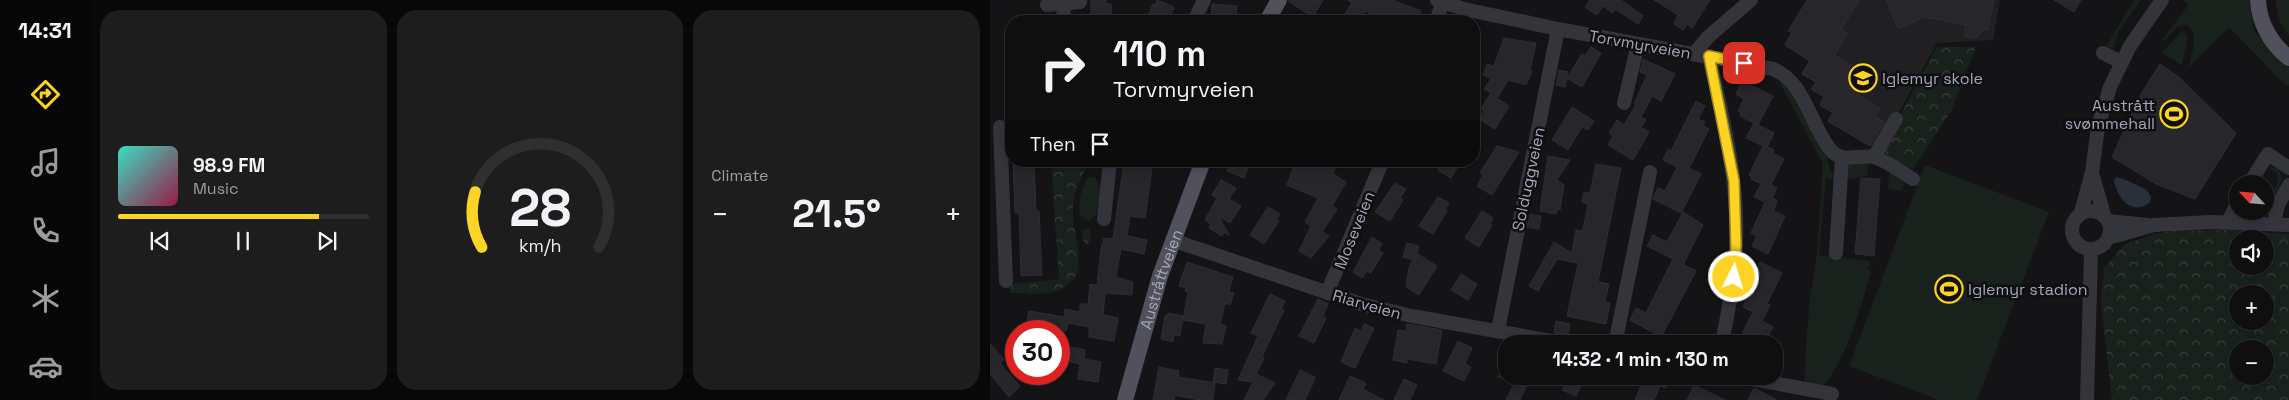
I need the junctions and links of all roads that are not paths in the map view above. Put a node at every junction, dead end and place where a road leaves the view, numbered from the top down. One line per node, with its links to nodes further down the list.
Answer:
1 (1204, 0): 12 (street)
2 (1279, 0): 13 (main road)
3 (1751, 0): 19 (street)
4 (2162, 0): 21 (street)
5 (2258, 0): 20 (main road)
6 (2268, 0): 17 (main road)
7 (1440, 1): 14 (street); 15 (street, Torvmyrveien)
8 (1080, 2): 10 (street)
9 (1047, 5): 10 (street)
10 (1063, 5): 11 (street)
11 (1064, 15)
12 (1197, 15)
13 (1270, 15)
14 (1437, 15)
15 (1558, 29): 16 (street, Torvmyrveien); 49 (street, Solduggveien)
16 (1638, 44): 19 (street, Torvmyrveien); 22 (street)
17 (2289, 45)
18 (2102, 53): 21 (street)
19 (1702, 55): 25 (street, Torvmyrveien); 52 (street)
20 (2289, 58)
21 (2121, 62): 32 (street)
22 (1624, 103)
23 (1896, 119): 26 (street)
24 (1000, 127): 47 (street)
25 (1842, 157): 26 (street); 46 (street)
26 (1874, 157): 34 (street)
27 (1109, 167): 38 (street)
28 (1201, 167): 44 (main road, Austråttveien)
29 (1380, 167): 48 (street, Moseveien)
30 (2289, 168): 33 (street)
31 (1650, 172): 51 (street)
32 (2092, 172): 36 (street); 37 (street)
33 (2255, 175)
34 (1913, 179)
35 (2289, 185): 40 (street)
36 (2081, 212): 37 (street); 45 (street)
37 (2106, 218): 42 (street); 43 (street)
38 (1104, 219)
39 (2228, 222): 40 (street); 42 (street)
40 (2274, 223): 41 (street)
41 (2289, 225)
42 (2154, 226): 43 (street)
43 (2108, 238): 45 (street)
44 (1172, 240): 48 (street, Riarveien); 55 (main road, Austråttveien)
45 (2091, 250): 56 (street)
46 (1836, 253)
47 (1006, 281)
48 (1327, 293): 49 (street, Riarveien)
49 (1498, 330): 50 (street, Riarveien)
50 (1523, 335)
51 (1617, 335)
52 (1724, 335)
53 (1783, 385): 54 (street)
54 (1832, 394)
55 (1125, 400)
56 (2087, 400)

